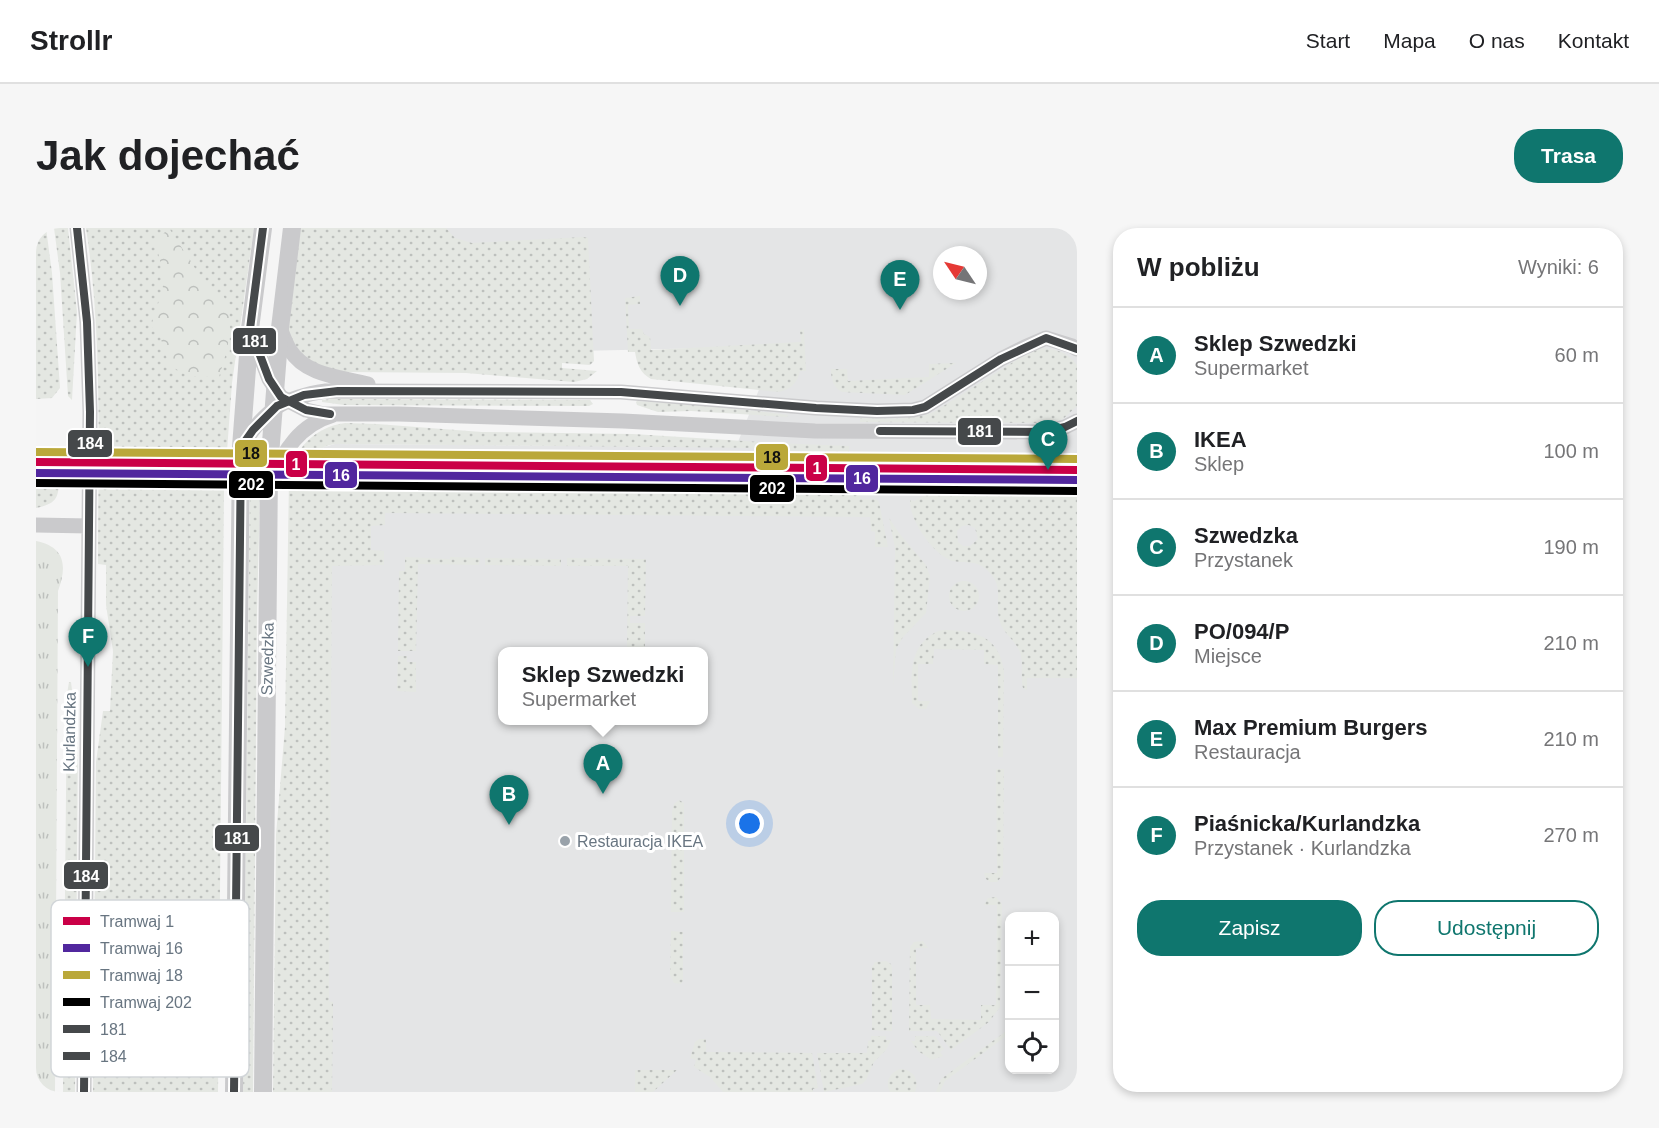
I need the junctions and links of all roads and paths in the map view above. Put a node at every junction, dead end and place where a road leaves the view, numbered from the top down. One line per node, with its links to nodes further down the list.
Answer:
1 (77, 228): 14 (street, Kurlandzka)
2 (263, 228): 5 (street, Szwedzka)
3 (292, 228): 4 (street, Szwedzka)
4 (280, 328): 7 (street); 8 (street, Szwedzka)
5 (250, 329): 8 (street); 11 (street, Szwedzka)
6 (1077, 349): 7 (street)
7 (394, 390): 8 (street)
8 (278, 399): 9 (street); 11 (street); 12 (street, Szwedzka)
9 (346, 413): 10 (street); 12 (street)
10 (1077, 421)
11 (241, 447): 16 (street, Szwedzka)
12 (269, 484): 21 (street, Szwedzka)
13 (36, 525): 14 (street)
14 (89, 526): 15 (street, Kurlandzka)
15 (86, 900)
16 (236, 900)
17 (84, 1077): 19 (street, Kurlandzka)
18 (234, 1077): 20 (street, Szwedzka)
19 (84, 1092)
20 (234, 1092)
21 (263, 1092)

